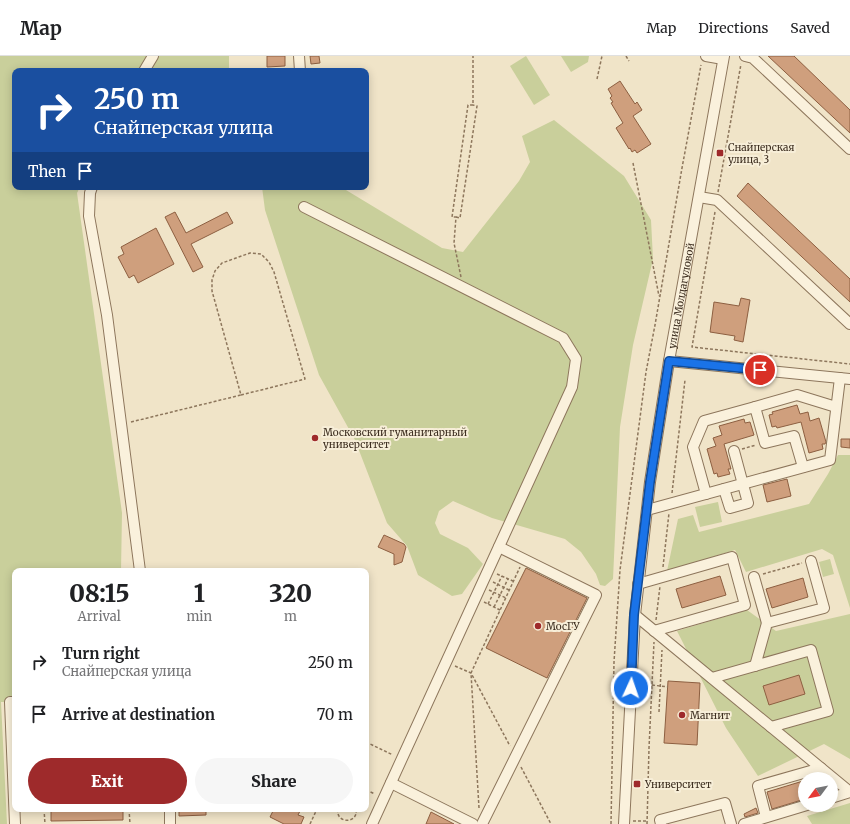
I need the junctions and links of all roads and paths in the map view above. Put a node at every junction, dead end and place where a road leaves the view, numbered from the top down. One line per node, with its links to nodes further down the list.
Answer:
1 (153, 56): 10 (street)
2 (299, 56): 11 (street)
3 (473, 56): 13 (path)
4 (602, 56): 12 (path)
5 (626, 56): 9 (path)
6 (744, 56): 14 (street)
7 (724, 58): 8 (street); 17 (street, улица Молдагуловой)
8 (704, 60): 21 (path)
9 (629, 61)
10 (146, 68)
11 (300, 68)
12 (597, 79)
13 (473, 105): 19 (path); 19 (path)
14 (850, 149)
15 (633, 163): 21 (path)
16 (91, 190): 31 (street)
17 (699, 197): 22 (street); 24 (street, улица Молдагуловой)
18 (304, 207): 20 (street)
19 (456, 217): 20 (path)
20 (463, 287): 40 (street)
21 (660, 298): 102 (path)
22 (850, 324)
23 (692, 347): 25 (path)
24 (669, 361): 26 (street); 39 (street, улица Молдагуловой)
25 (850, 364)
26 (845, 379): 30 (street)
27 (685, 380): 38 (path)
28 (241, 395): 28 (path); 31 (path)
29 (755, 407): 30 (street); 32 (street); 37 (street)
30 (836, 407): 34 (street)
31 (121, 424): 43 (street)
32 (765, 443): 33 (path); 34 (street)
33 (734, 451): 35 (street)
34 (803, 467): 35 (street)
35 (743, 484): 36 (street); 36 (street)
36 (724, 489): 37 (street)
37 (706, 494): 38 (street)
38 (671, 504): 39 (street); 47 (path)
39 (647, 510): 51 (street, улица Молдагуловой)
40 (499, 547): 41 (street); 46 (street)
41 (524, 559): 49 (path); 77 (street)
42 (811, 561): 45 (path); 62 (street)
43 (140, 568)
44 (502, 576): 46 (path); 48 (path); 50 (path)
45 (754, 576): 62 (street)
46 (485, 578): 50 (path); 54 (path); 56 (street)
47 (661, 578): 51 (street); 63 (path); 63 (street)
48 (508, 579): 49 (path); 52 (path)
49 (513, 582): 53 (path)
50 (498, 584): 52 (path); 54 (path)
51 (638, 584): 61 (street, улица Молдагуловой)
52 (504, 587): 53 (path); 55 (path)
53 (509, 590): 57 (path)
54 (494, 592): 55 (path); 58 (path)
55 (500, 595): 57 (path); 59 (path)
56 (476, 598): 58 (path); 65 (street)
57 (506, 598): 60 (path)
58 (488, 604): 59 (path)
59 (494, 607): 60 (path)
60 (500, 610): 67 (path)
61 (634, 615): 63 (street); 103 (street, улица Молдагуловой)
62 (767, 623): 66 (street)
63 (654, 631): 64 (street); 69 (path)
64 (663, 638): 68 (street); 70 (path)
65 (446, 662): 67 (path); 78 (street)
66 (755, 666): 68 (street); 74 (street)
67 (471, 673): 77 (path); 83 (path)
68 (712, 678): 74 (street)
69 (652, 686): 70 (path); 104 (path)
70 (660, 686): 71 (path); 73 (path)
71 (668, 687)
72 (12, 702): 76 (street)
73 (659, 712)
74 (771, 727): 79 (street)
75 (369, 743): 78 (path)
76 (12, 751)
77 (516, 756): 100 (street); 101 (path)
78 (402, 759): 80 (street)
79 (821, 768): 81 (street); 92 (street)
80 (391, 783): 98 (street); 99 (street)
81 (850, 792): 82 (street)
82 (838, 796)
83 (479, 808)
84 (798, 808): 92 (street)
85 (15, 812): 93 (street)
86 (44, 812): 94 (path)
87 (129, 812): 95 (path)
88 (170, 812): 96 (street)
89 (316, 812): 97 (path)
90 (337, 812): 91 (path)
91 (356, 812)
92 (766, 817): 107 (street)
93 (15, 824)
94 (45, 824)
95 (130, 824)
96 (170, 824)
97 (310, 824)
98 (372, 824)
99 (473, 824)
100 (482, 824)
101 (551, 824)
102 (612, 824)
103 (624, 824)
104 (647, 824)
105 (661, 824): 106 (street)
106 (731, 824)
107 (744, 824)

